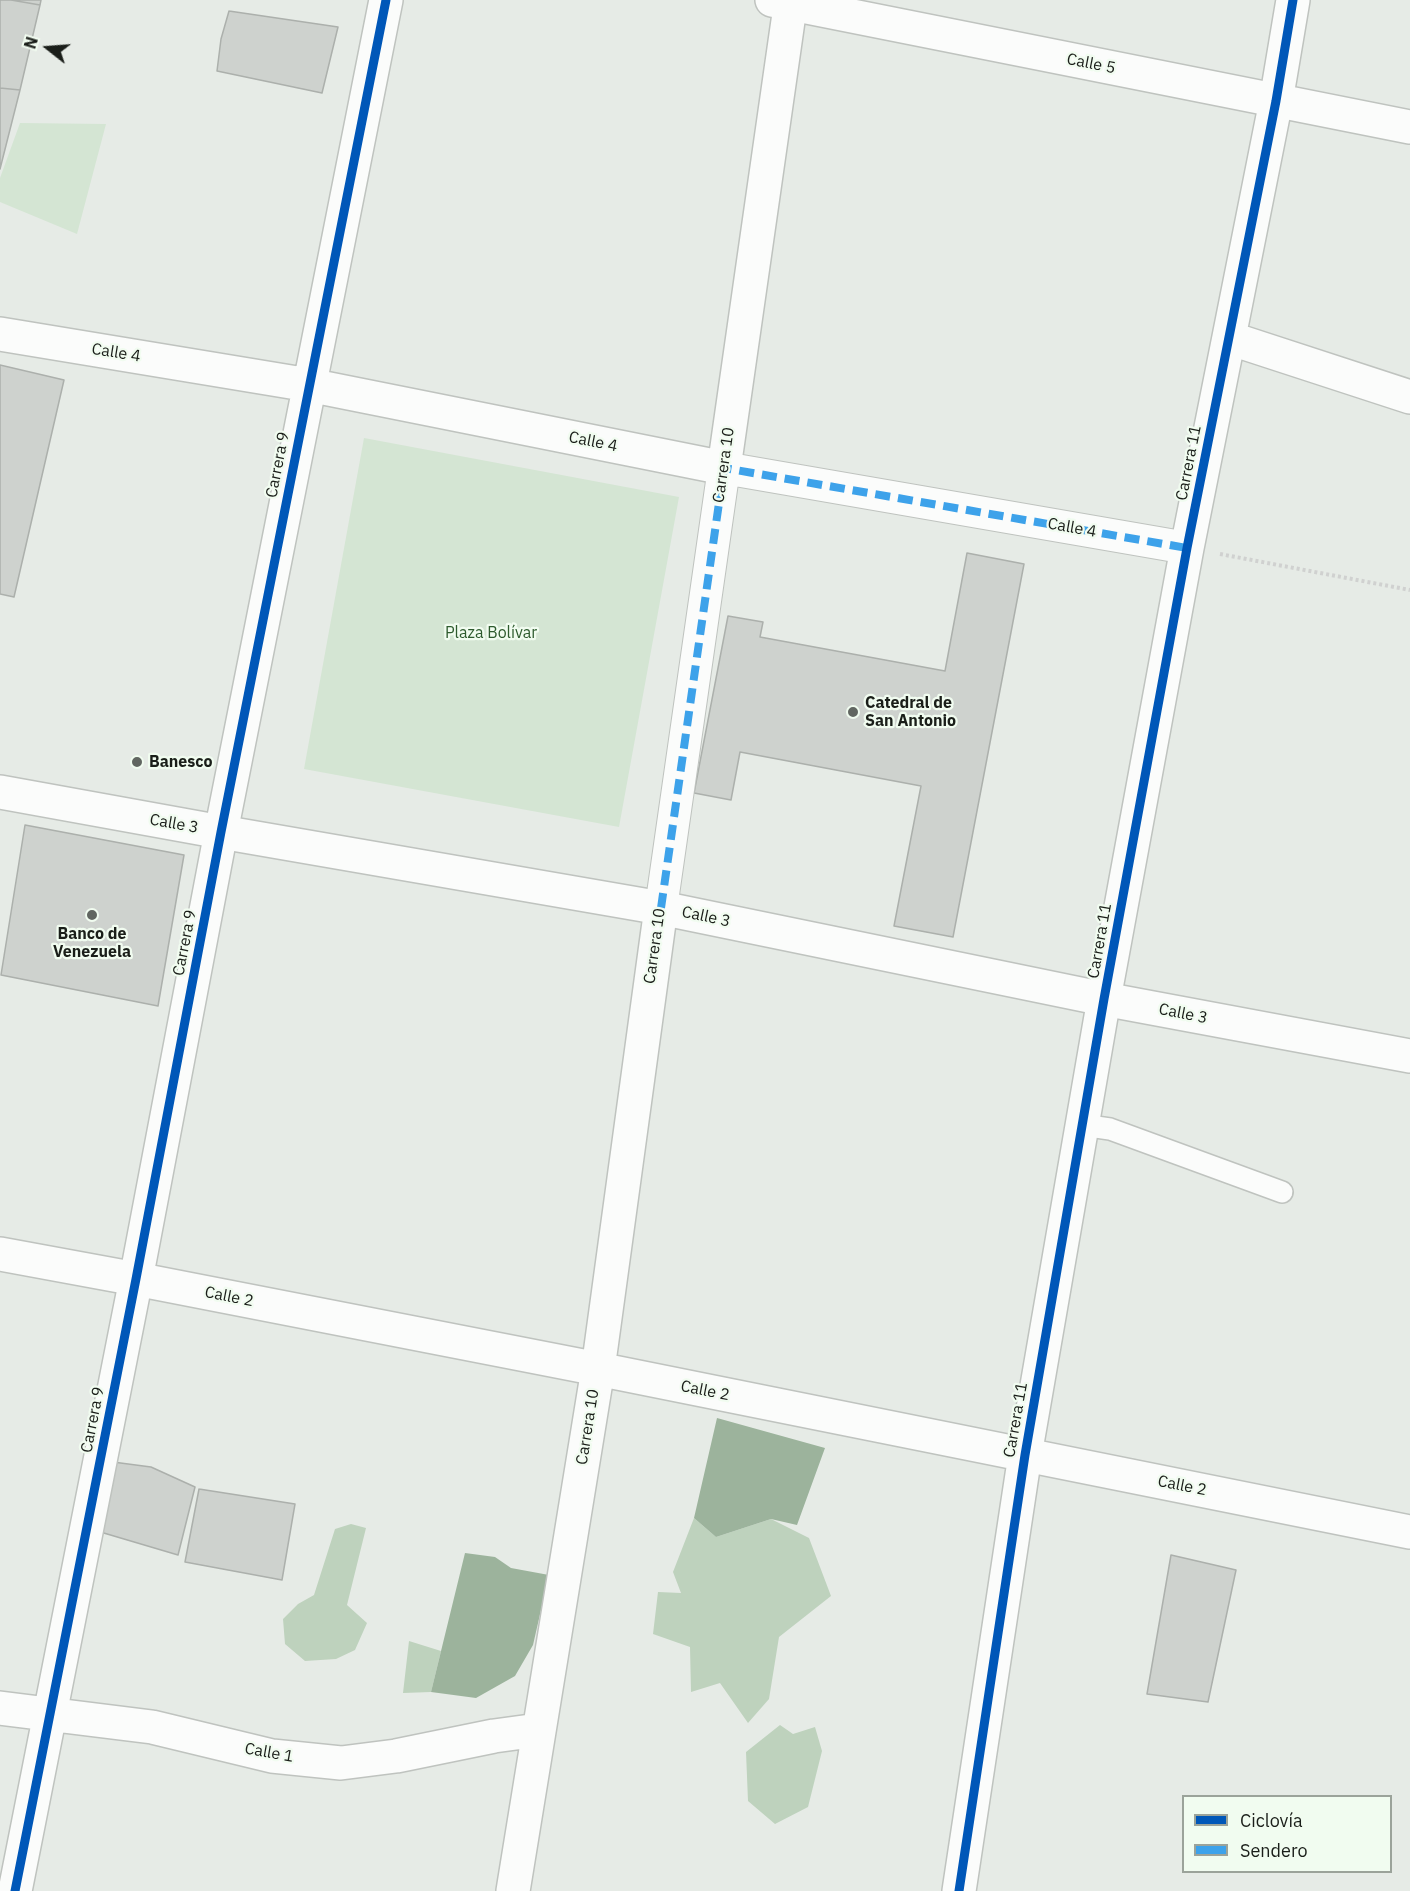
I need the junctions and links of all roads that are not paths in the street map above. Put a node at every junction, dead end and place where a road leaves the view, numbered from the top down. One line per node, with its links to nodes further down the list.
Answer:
1 (386, 0): 8 (street, Carrera 9)
2 (1293, 0): 4 (street, Carrera 11)
3 (784, 1): 4 (street, Calle 5); 10 (street, Carrera 10)
4 (1276, 101): 5 (street, Calle 5); 7 (street, Carrera 11)
5 (1410, 128)
6 (0, 334): 8 (street, Calle 4)
7 (1229, 338): 9 (street); 11 (street, Carrera 11)
8 (309, 385): 10 (street, Calle 4); 13 (street, Carrera 9)
9 (1410, 398)
10 (724, 468): 11 (street, Calle 4); 14 (street, Carrera 10)
11 (1187, 548): 15 (street, Carrera 11)
12 (0, 792): 13 (street, Calle 3)
13 (221, 832): 14 (street, Calle 3); 20 (street, Carrera 9)
14 (661, 908): 15 (street, Calle 3); 21 (street, Carrera 10)
15 (1104, 999): 16 (street, Calle 3); 17 (street, Carrera 11)
16 (1410, 1056)
17 (1082, 1125): 18 (lane); 22 (street, Carrera 11)
18 (1282, 1192)
19 (0, 1254): 20 (street, Calle 2)
20 (136, 1279): 21 (street, Calle 2); 25 (street, Carrera 9)
21 (598, 1369): 22 (street, Calle 2); 26 (street, Carrera 10)
22 (1025, 1455): 23 (street, Calle 2); 29 (street, Carrera 11)
23 (1410, 1532)
24 (0, 1708): 25 (street, Calle 1)
25 (49, 1715): 26 (street, Calle 1); 27 (street, Carrera 9)
26 (538, 1731): 28 (street, Carrera 10)
27 (15, 1891)
28 (513, 1891)
29 (959, 1891)

